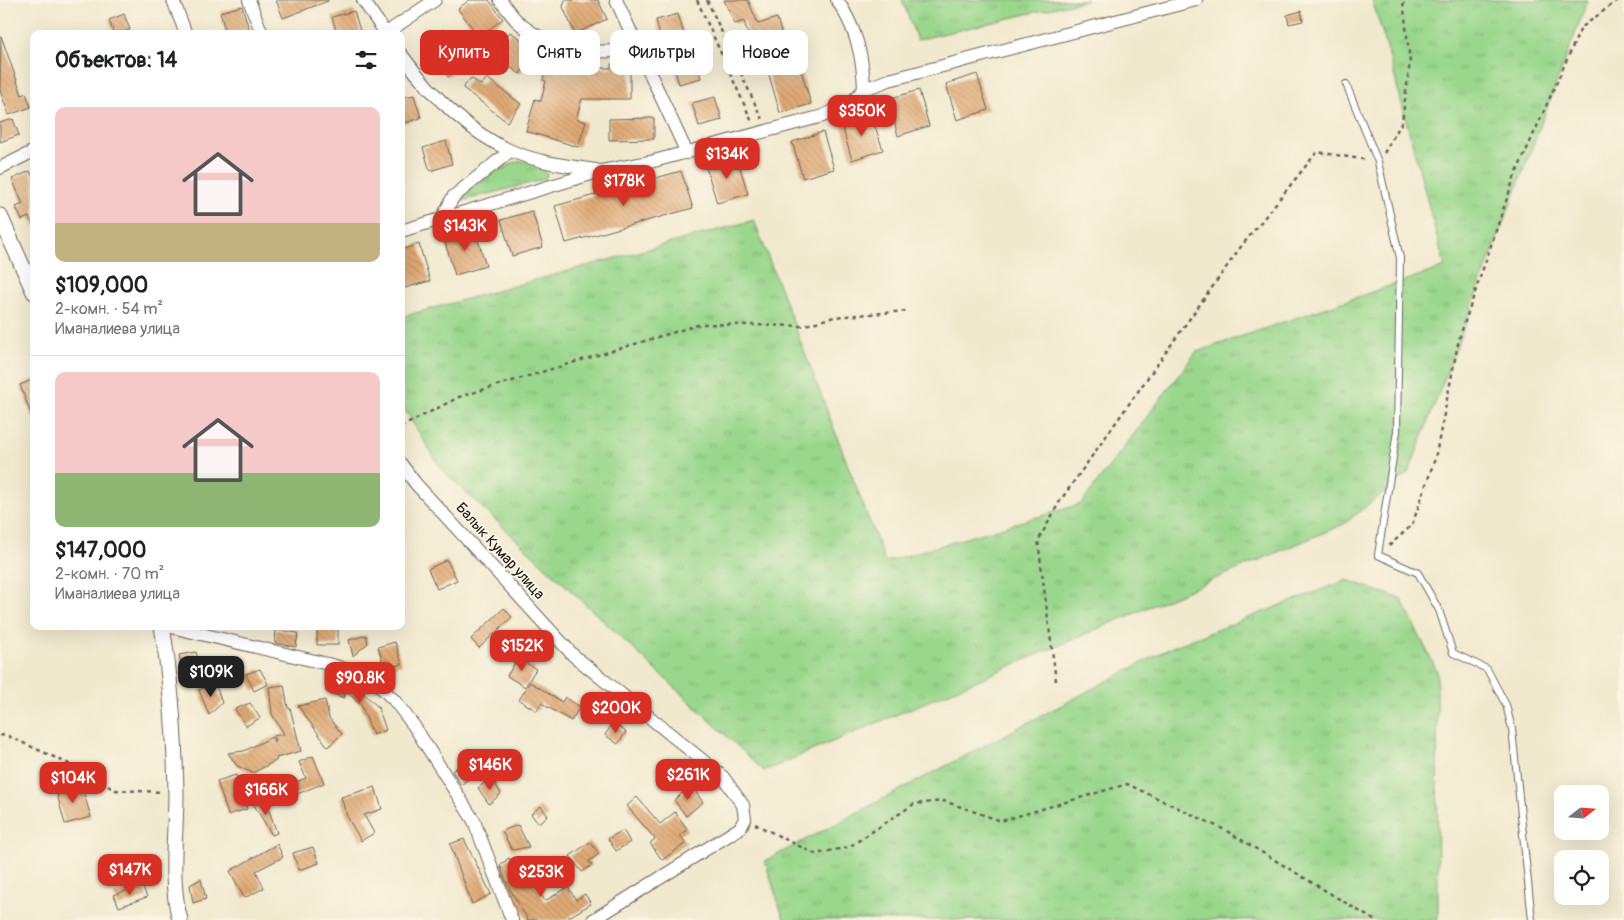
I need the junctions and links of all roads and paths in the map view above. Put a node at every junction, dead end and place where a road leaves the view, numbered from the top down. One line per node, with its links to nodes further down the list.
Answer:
1 (174, 0): 13 (street)
2 (249, 0): 14 (street)
3 (363, 0): 15 (street)
4 (435, 0): 16 (street)
5 (500, 0): 18 (street)
6 (616, 0): 17 (street)
7 (697, 0): 23 (path)
8 (707, 0): 23 (path)
9 (837, 0): 22 (street)
10 (1196, 0): 22 (street)
11 (1403, 0): 27 (path)
12 (1618, 0): 37 (path)
13 (185, 30)
14 (260, 30)
15 (383, 30)
16 (392, 30)
17 (629, 30)
18 (610, 53)
19 (405, 59): 24 (street)
20 (650, 75): 25 (street)
21 (1346, 84): 27 (lane)
22 (864, 89): 23 (street)
23 (762, 132): 25 (street)
24 (510, 151): 29 (street); 31 (street)
25 (687, 152): 29 (street)
26 (30, 153): 28 (street)
27 (1378, 162): 37 (lane); 40 (path)
28 (0, 168)
29 (601, 171): 31 (street)
30 (0, 216): 33 (street)
31 (443, 217): 32 (street)
32 (405, 231)
33 (30, 283)
34 (906, 311): 35 (path)
35 (405, 425)
36 (405, 469): 43 (street, Балык Кумар улица)
37 (1378, 555): 48 (lane)
38 (163, 630): 42 (street)
39 (184, 630): 45 (street)
40 (1056, 681)
41 (0, 735): 42 (path)
42 (176, 792): 44 (street)
43 (744, 819): 46 (street); 47 (path)
44 (180, 920)
45 (512, 920)
46 (593, 920)
47 (1374, 920)
48 (1532, 920)

